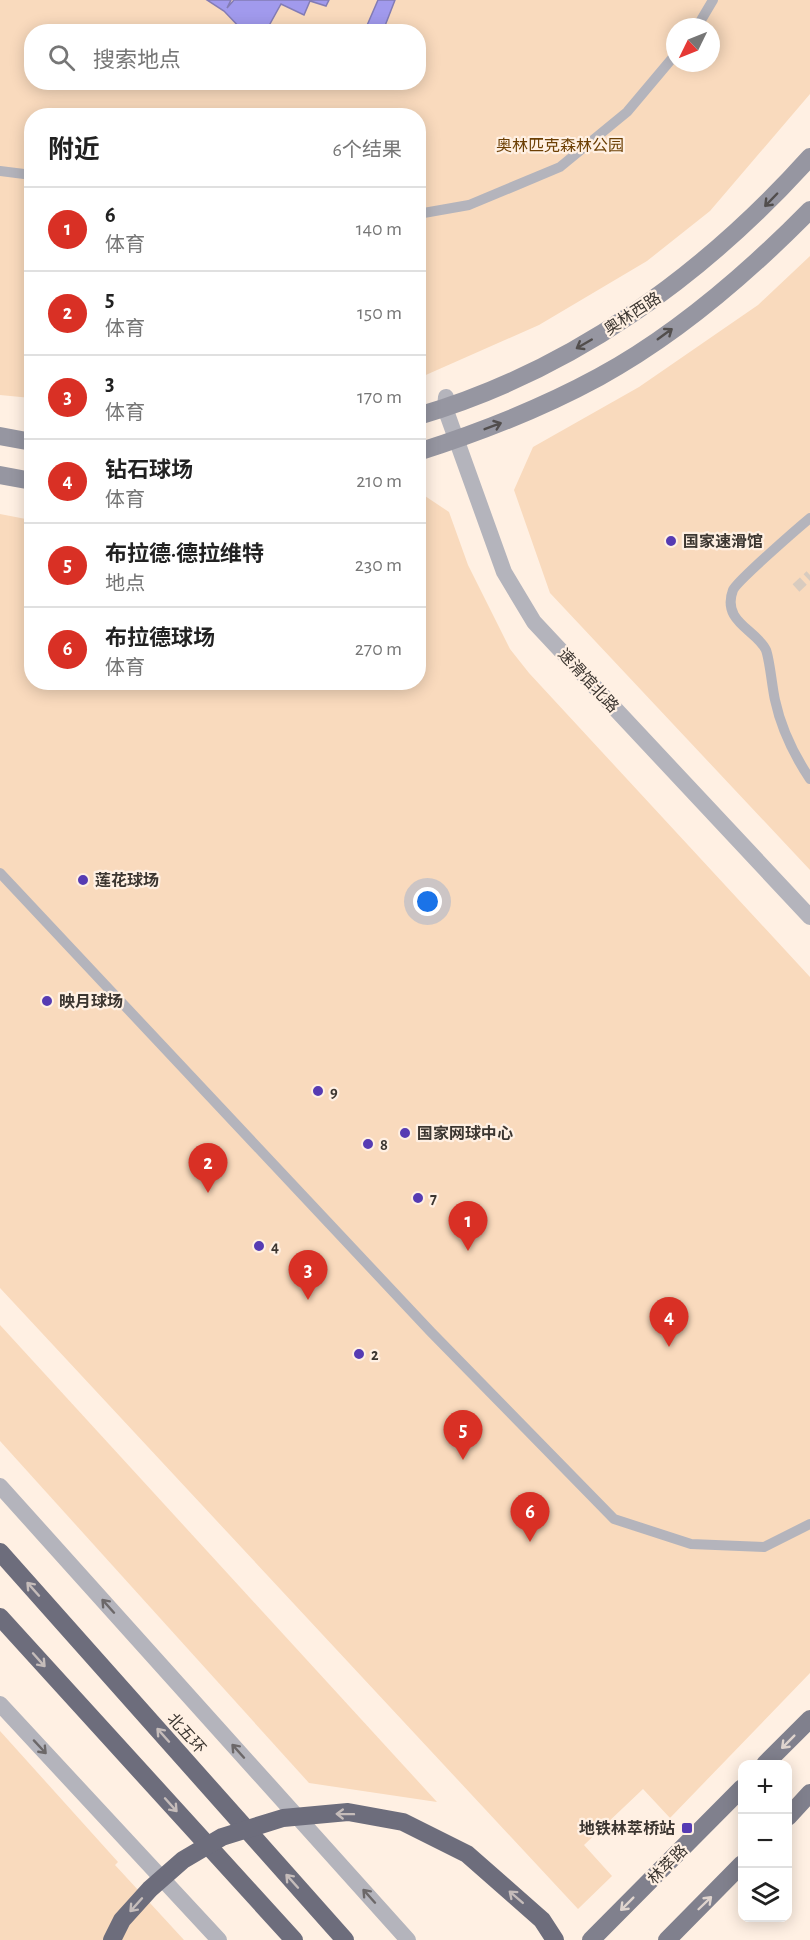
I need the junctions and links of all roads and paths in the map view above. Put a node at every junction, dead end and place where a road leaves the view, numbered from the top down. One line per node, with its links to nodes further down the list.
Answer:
1 (713, 0): 2 (street)
2 (702, 18)
3 (666, 66): 8 (street)
4 (810, 157): 9 (main road, 奥林西路, one-way to 9)
5 (0, 171): 6 (street)
6 (24, 174)
7 (810, 210): 13 (main road, one-way to 7)
8 (426, 213)
9 (445, 402): 10 (main road, 奥林西路); 13 (street, 速滑馆北路)
10 (426, 413)
11 (0, 436): 12 (main road)
12 (24, 440)
13 (455, 440): 14 (main road); 20 (street, 速滑馆北路)
14 (426, 449)
15 (0, 475): 16 (main road)
16 (24, 480)
17 (810, 518): 18 (street)
18 (810, 779)
19 (0, 873): 22 (street)
20 (810, 917)
21 (0, 1486): 36 (street, one-way to 21)
22 (810, 1524)
23 (0, 1552): 35 (highway, 北五环, one-way to 23)
24 (0, 1617): 34 (highway, one-way to 34)
25 (0, 1704): 33 (street, one-way to 33)
26 (810, 1719): 27 (main road, one-way to 27)
27 (769, 1760)
28 (738, 1792): 38 (main road, 林萃路, one-way to 38)
29 (810, 1793): 30 (main road)
30 (791, 1814)
31 (738, 1868): 39 (main road, one-way to 31)
32 (112, 1940): 37 (highway, one-way to 32, bridge)
33 (219, 1940)
34 (294, 1940)
35 (345, 1940)
36 (408, 1940)
37 (555, 1940)
38 (591, 1940)
39 (667, 1940)

